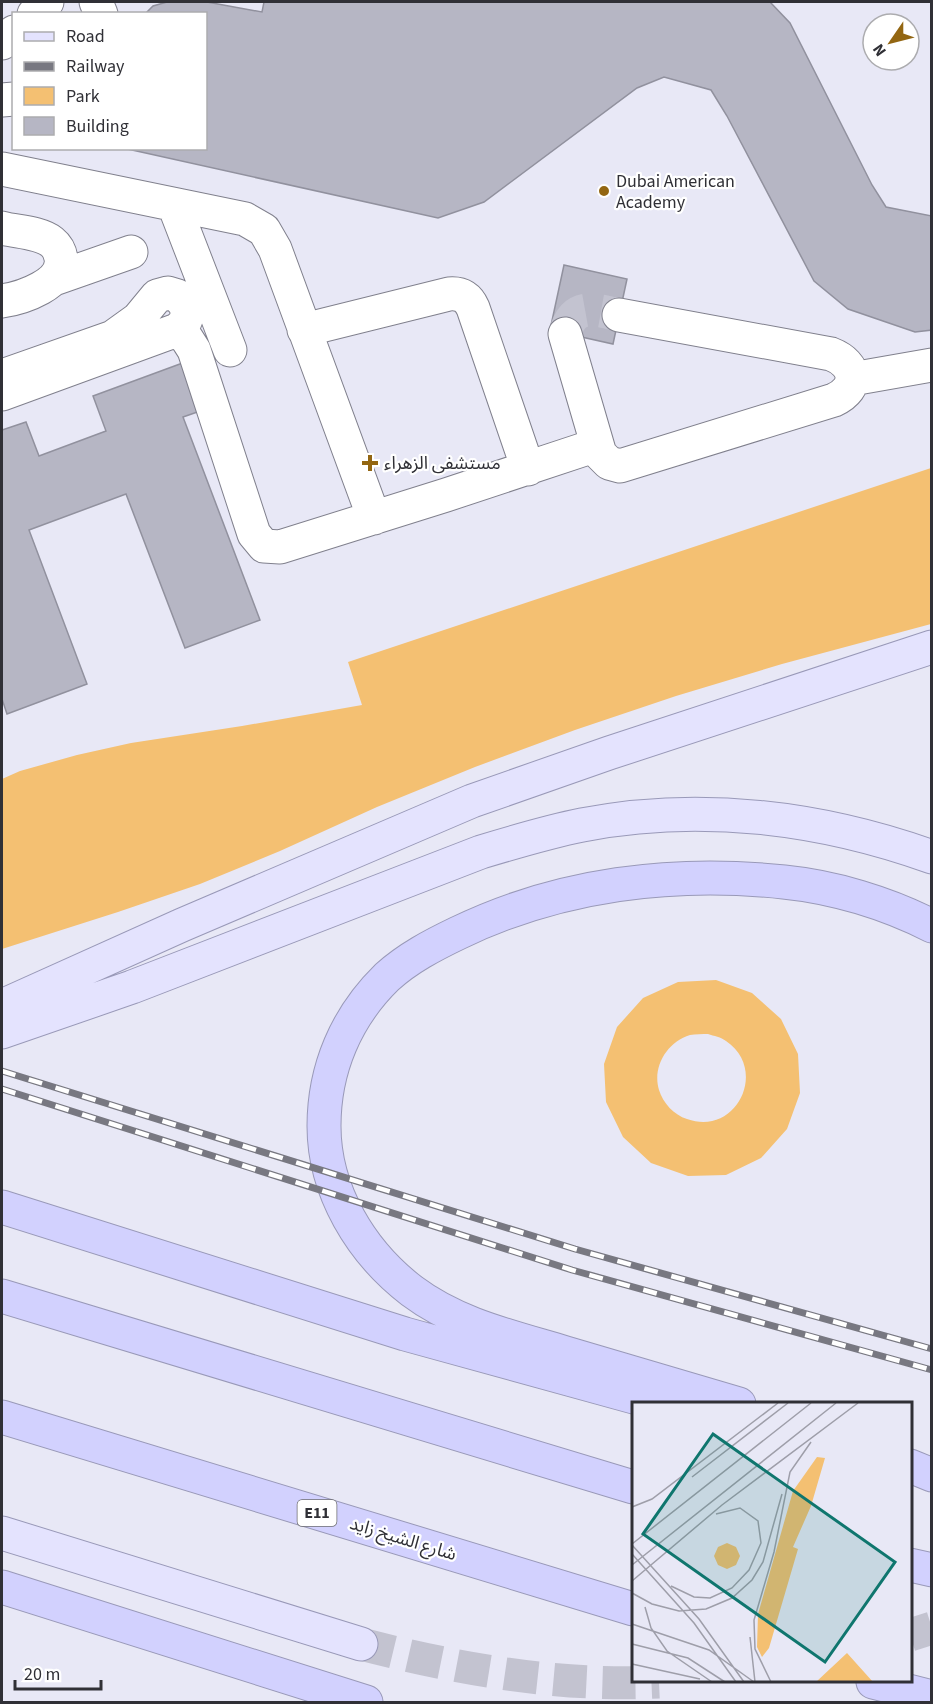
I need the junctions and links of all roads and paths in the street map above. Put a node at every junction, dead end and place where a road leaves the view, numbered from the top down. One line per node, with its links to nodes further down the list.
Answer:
1 (2, 169): 2 (lane)
2 (182, 206): 3 (lane); 12 (lane)
3 (245, 219): 10 (lane); 19 (lane)
4 (2, 228): 6 (lane)
5 (131, 252): 6 (lane)
6 (54, 279): 7 (lane)
7 (2, 301)
8 (619, 315): 15 (lane)
9 (183, 322): 14 (lane); 16 (lane); 19 (lane)
10 (304, 330): 18 (lane); 19 (lane)
11 (565, 334): 17 (lane)
12 (237, 348)
13 (932, 365): 15 (lane)
14 (2, 376)
15 (852, 379): 17 (lane)
16 (2, 394)
17 (597, 445): 18 (lane)
18 (528, 469): 19 (lane)
19 (366, 520)
20 (932, 647): 21 (main road)
21 (916, 656): 24 (main road)
22 (932, 857): 25 (main road)
23 (932, 926): 29 (highway)
24 (2, 1006)
25 (2, 1032)
26 (2, 1207): 28 (highway)
27 (2, 1296): 33 (highway)
28 (652, 1402)
29 (732, 1402)
30 (2, 1417): 38 (highway, شارع الشيخ زايد / E11)
31 (912, 1469): 32 (highway)
32 (932, 1475)
33 (632, 1487)
34 (2, 1533): 39 (main road)
35 (912, 1565): 36 (highway)
36 (932, 1570)
37 (2, 1587): 40 (highway)
38 (632, 1609)
39 (361, 1644)
40 (366, 1702)

